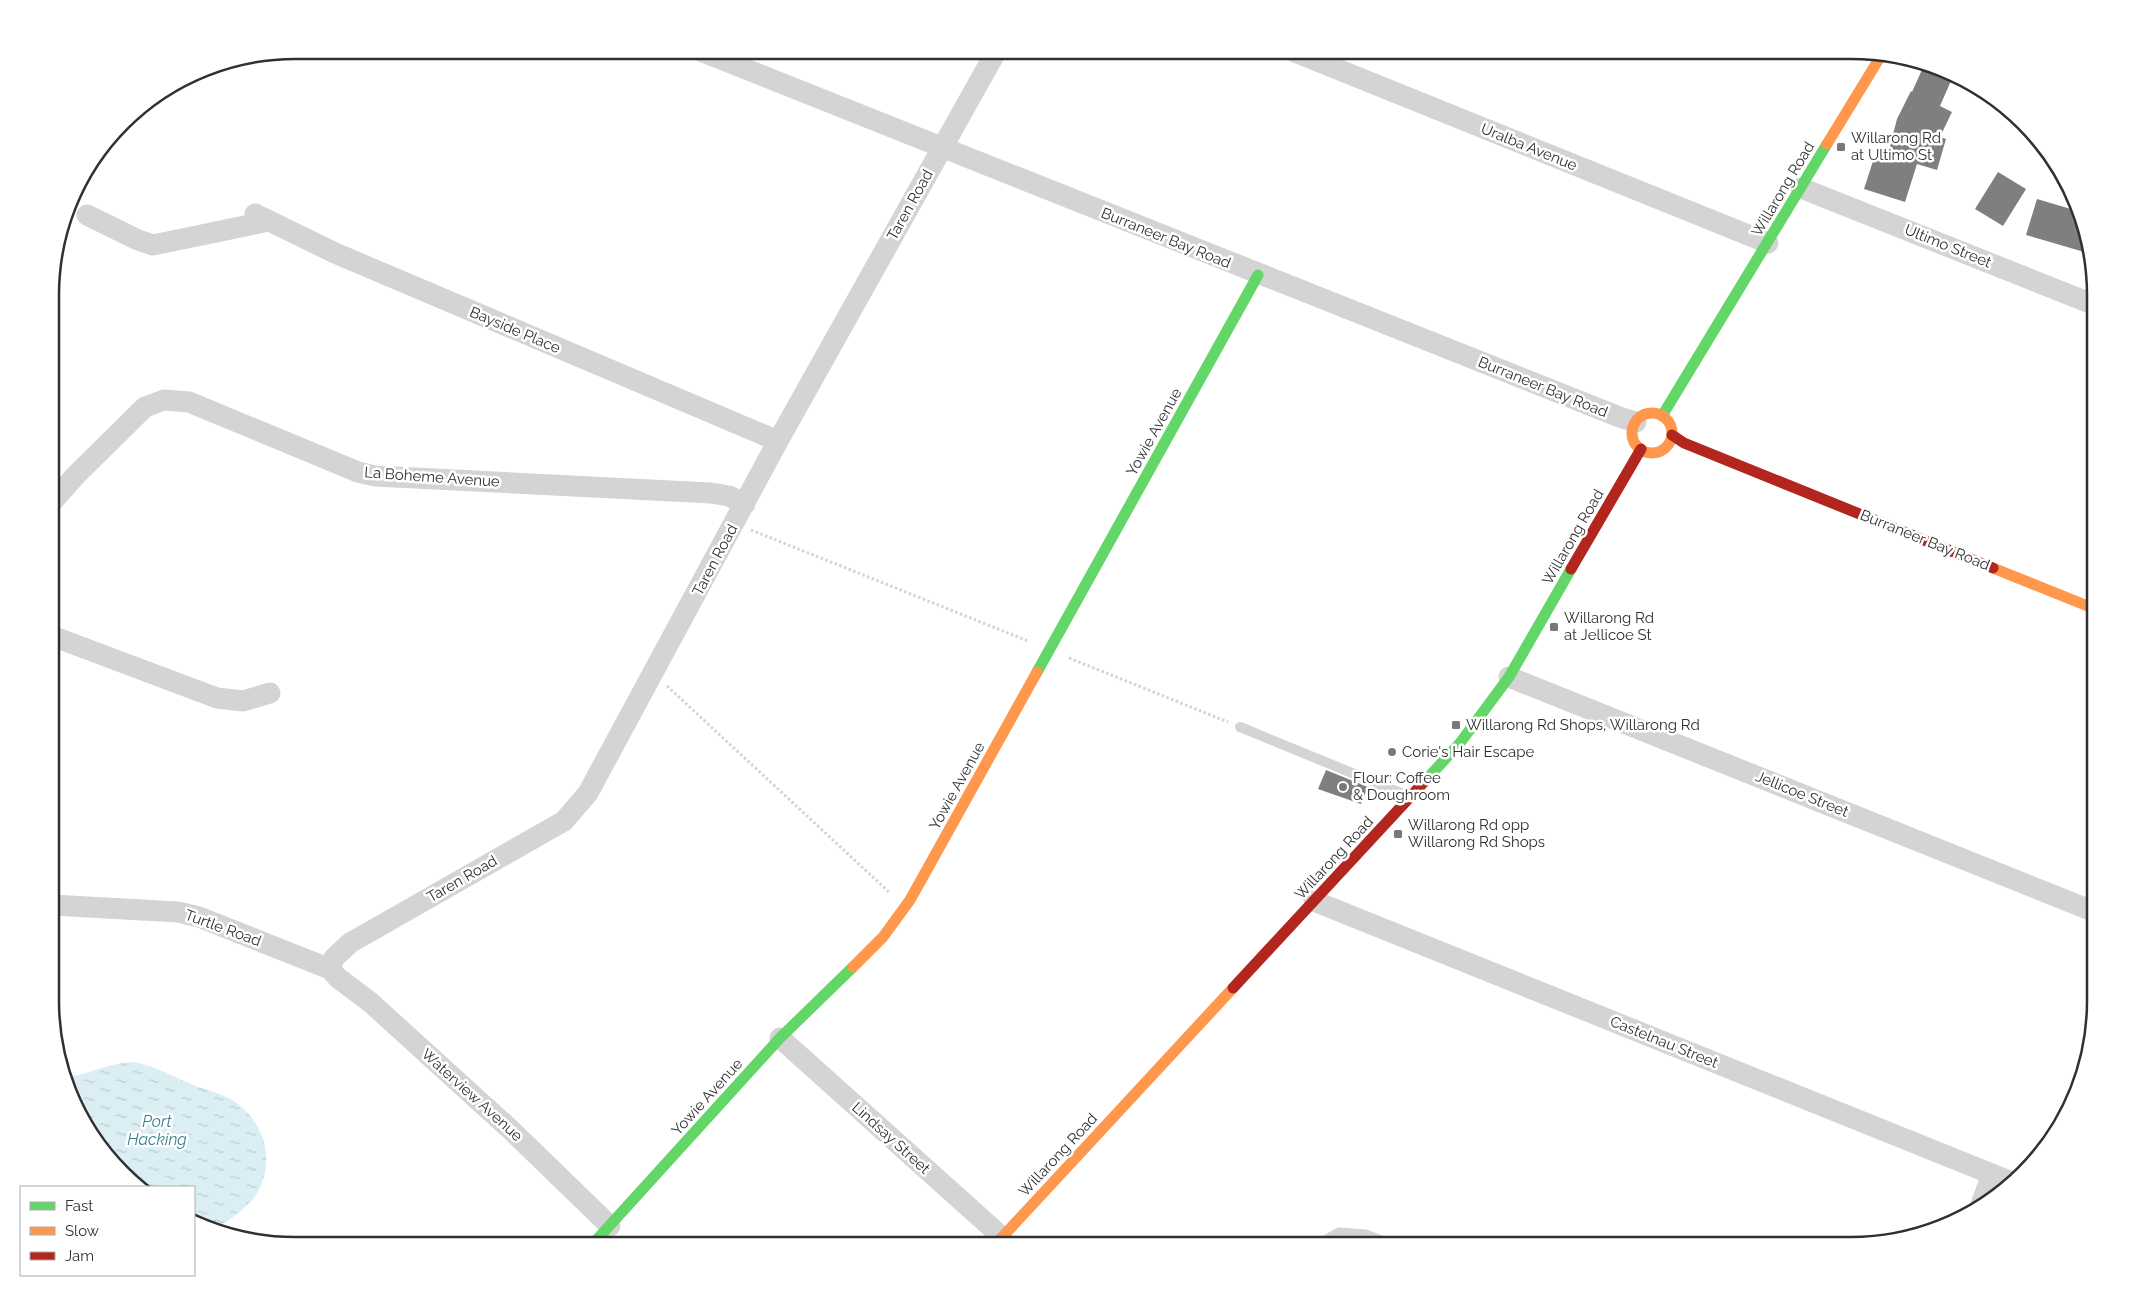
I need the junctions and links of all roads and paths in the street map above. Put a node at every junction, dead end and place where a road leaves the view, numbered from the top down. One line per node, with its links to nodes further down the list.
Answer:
1 (720, 59): 5 (street, Burraneer Bay Road)
2 (992, 59): 5 (street, Taren Road)
3 (1312, 59): 8 (street, Uralba Avenue)
4 (1878, 60): 6 (street, Willarong Road)
5 (942, 148): 9 (street, Burraneer Bay Road); 14 (street, Taren Road)
6 (1801, 188): 8 (street, Willarong Road); 10 (street, Ultimo Street)
7 (87, 216): 14 (street, Bayside Place)
8 (1768, 243): 11 (street, Willarong Road)
9 (1258, 275): 12 (street, Burraneer Bay Road); 21 (street, Yowie Avenue)
10 (2087, 300)
11 (1662, 416): 12 (street); 13 (street)
12 (1636, 422): 15 (street)
13 (1672, 435): 15 (street); 19 (street, Burraneer Bay Road)
14 (778, 442): 17 (street, Taren Road)
15 (1641, 449): 23 (street, Willarong Road)
16 (59, 494): 17 (street, La Boheme Avenue)
17 (745, 504): 18 (street, Taren Road)
18 (735, 524): 21 (path); 22 (street, Taren Road)
19 (2087, 605)
20 (59, 639): 24 (street)
21 (1050, 650): 25 (path); 29 (street, Yowie Avenue)
22 (653, 673): 29 (path); 31 (street, Taren Road)
23 (1509, 677): 26 (street, Willarong Road); 30 (street, Jellicoe Street)
24 (270, 693)
25 (1240, 727): 26 (lane)
26 (1411, 797): 27 (street, Willarong Road)
27 (1314, 901): 33 (street, Castelnau Street); 39 (street, Willarong Road)
28 (59, 905): 31 (street, Turtle Road)
29 (906, 907): 32 (street, Yowie Avenue)
30 (2087, 908)
31 (330, 969): 36 (street, Waterview Avenue)
32 (780, 1038): 36 (street, Yowie Avenue); 38 (street, Lindsay Street)
33 (1992, 1174): 34 (street, Castelnau Street); 35 (street)
34 (2006, 1180)
35 (1983, 1197)
36 (610, 1226): 37 (street, Yowie Avenue)
37 (599, 1237)
38 (994, 1237)
39 (1002, 1237)

